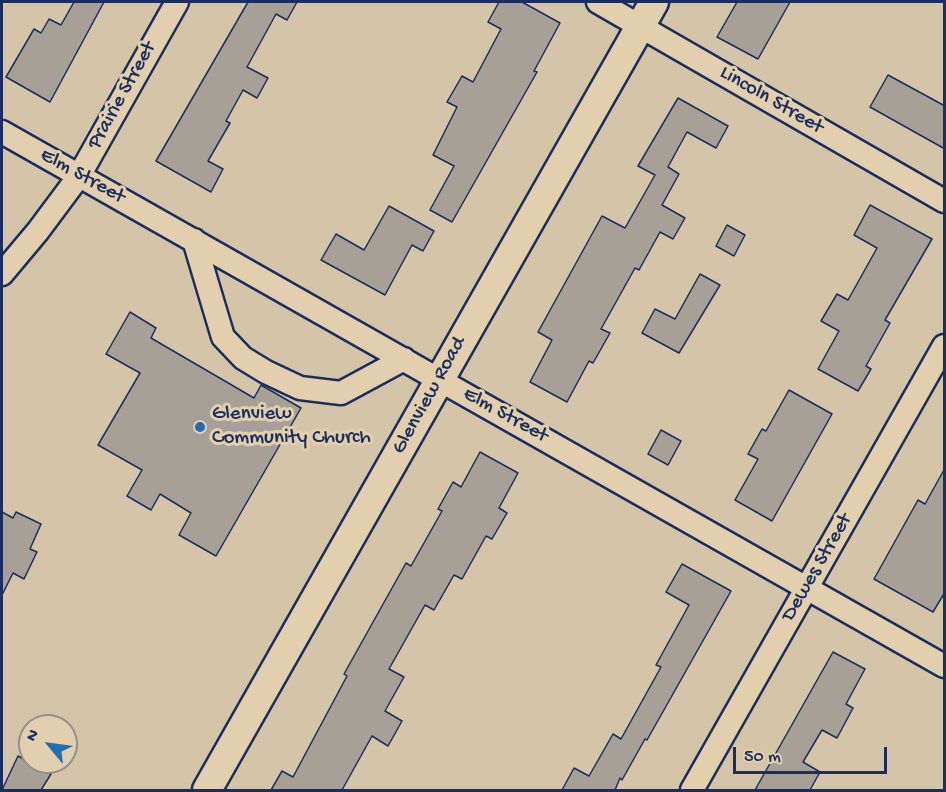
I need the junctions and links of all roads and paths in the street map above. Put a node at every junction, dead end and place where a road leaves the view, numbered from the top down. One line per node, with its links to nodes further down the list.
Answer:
1 (177, 2): 5 (street, Prairie Street)
2 (598, 2): 3 (street, Lincoln Street)
3 (647, 13): 6 (street, Lincoln Street); 11 (main road, Glenview Road)
4 (2, 132): 5 (street, Elm Street)
5 (79, 176): 7 (street, Elm Street); 8 (street, Prairie Street)
6 (945, 201)
7 (194, 240): 10 (street, Elm Street); 10 (street)
8 (2, 274)
9 (945, 346): 12 (street, Dewes Street)
10 (404, 359): 11 (street, Elm Street)
11 (439, 379): 12 (street, Elm Street); 14 (main road, Glenview Road)
12 (808, 587): 13 (street, Elm Street); 15 (street, Dewes Street)
13 (945, 666)
14 (207, 790)
15 (692, 790)

